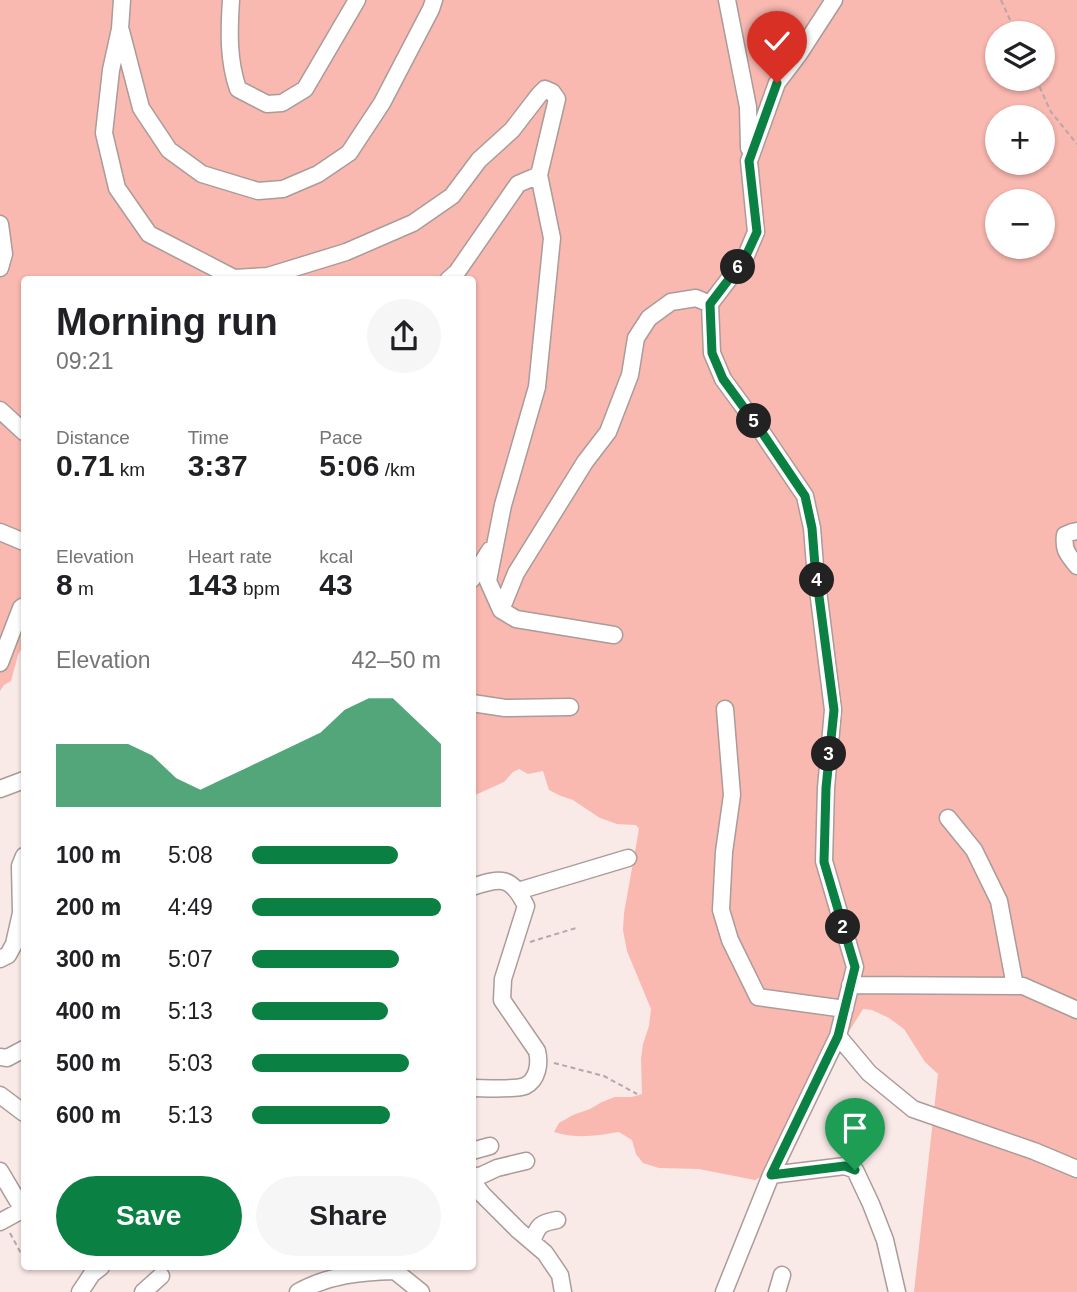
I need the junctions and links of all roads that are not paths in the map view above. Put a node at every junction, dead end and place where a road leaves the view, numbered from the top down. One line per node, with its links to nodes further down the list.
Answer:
1 (122, 0): 7 (street)
2 (231, 0): 3 (street)
3 (357, 0)
4 (434, 0): 7 (street)
5 (727, 0): 8 (street)
6 (834, 0): 8 (street)
7 (120, 29): 12 (street)
8 (749, 161): 15 (street)
9 (539, 175): 13 (street); 14 (street); 20 (street)
10 (0, 224): 11 (street)
11 (0, 268)
12 (228, 276)
13 (268, 276)
14 (452, 276)
15 (710, 304): 25 (street); 42 (street)
16 (0, 410): 17 (street)
17 (21, 429)
18 (1077, 531): 22 (street)
19 (0, 532): 21 (street)
20 (496, 539): 23 (street); 25 (street)
21 (21, 541)
22 (1077, 566)
23 (476, 572)
24 (21, 608): 27 (street)
25 (501, 610): 26 (street)
26 (614, 635)
27 (0, 663)
28 (476, 704): 29 (street)
29 (570, 707)
30 (725, 709): 44 (street)
31 (21, 781): 32 (street)
32 (0, 789)
33 (948, 818): 43 (street)
34 (628, 858): 37 (street)
35 (21, 864): 38 (street)
36 (476, 886): 37 (street)
37 (518, 891): 49 (street)
38 (21, 913)
39 (21, 913): 40 (street)
40 (19, 949): 41 (street)
41 (0, 959)
42 (850, 985): 43 (street); 44 (street)
43 (1014, 986): 45 (street)
44 (845, 1009): 46 (street)
45 (1077, 1010)
46 (838, 1036): 55 (street); 57 (street)
47 (21, 1051): 48 (street)
48 (0, 1057)
49 (476, 1088)
50 (0, 1095): 51 (street)
51 (21, 1111)
52 (490, 1146): 53 (street)
53 (476, 1150)
54 (526, 1161): 58 (street)
55 (1077, 1170)
56 (0, 1171): 60 (street)
57 (771, 1175): 75 (street); 77 (street)
58 (476, 1177)
59 (476, 1185): 64 (street)
60 (21, 1205)
61 (21, 1212): 63 (street)
62 (557, 1220): 64 (street)
63 (2, 1221)
64 (532, 1242): 74 (street)
65 (98, 1270): 70 (street)
66 (383, 1270): 72 (street)
67 (394, 1270): 73 (street)
68 (782, 1275): 76 (street)
69 (161, 1276): 71 (street)
70 (80, 1292)
71 (143, 1292)
72 (298, 1292)
73 (421, 1292)
74 (563, 1292)
75 (724, 1292)
76 (777, 1292)
77 (897, 1292)

